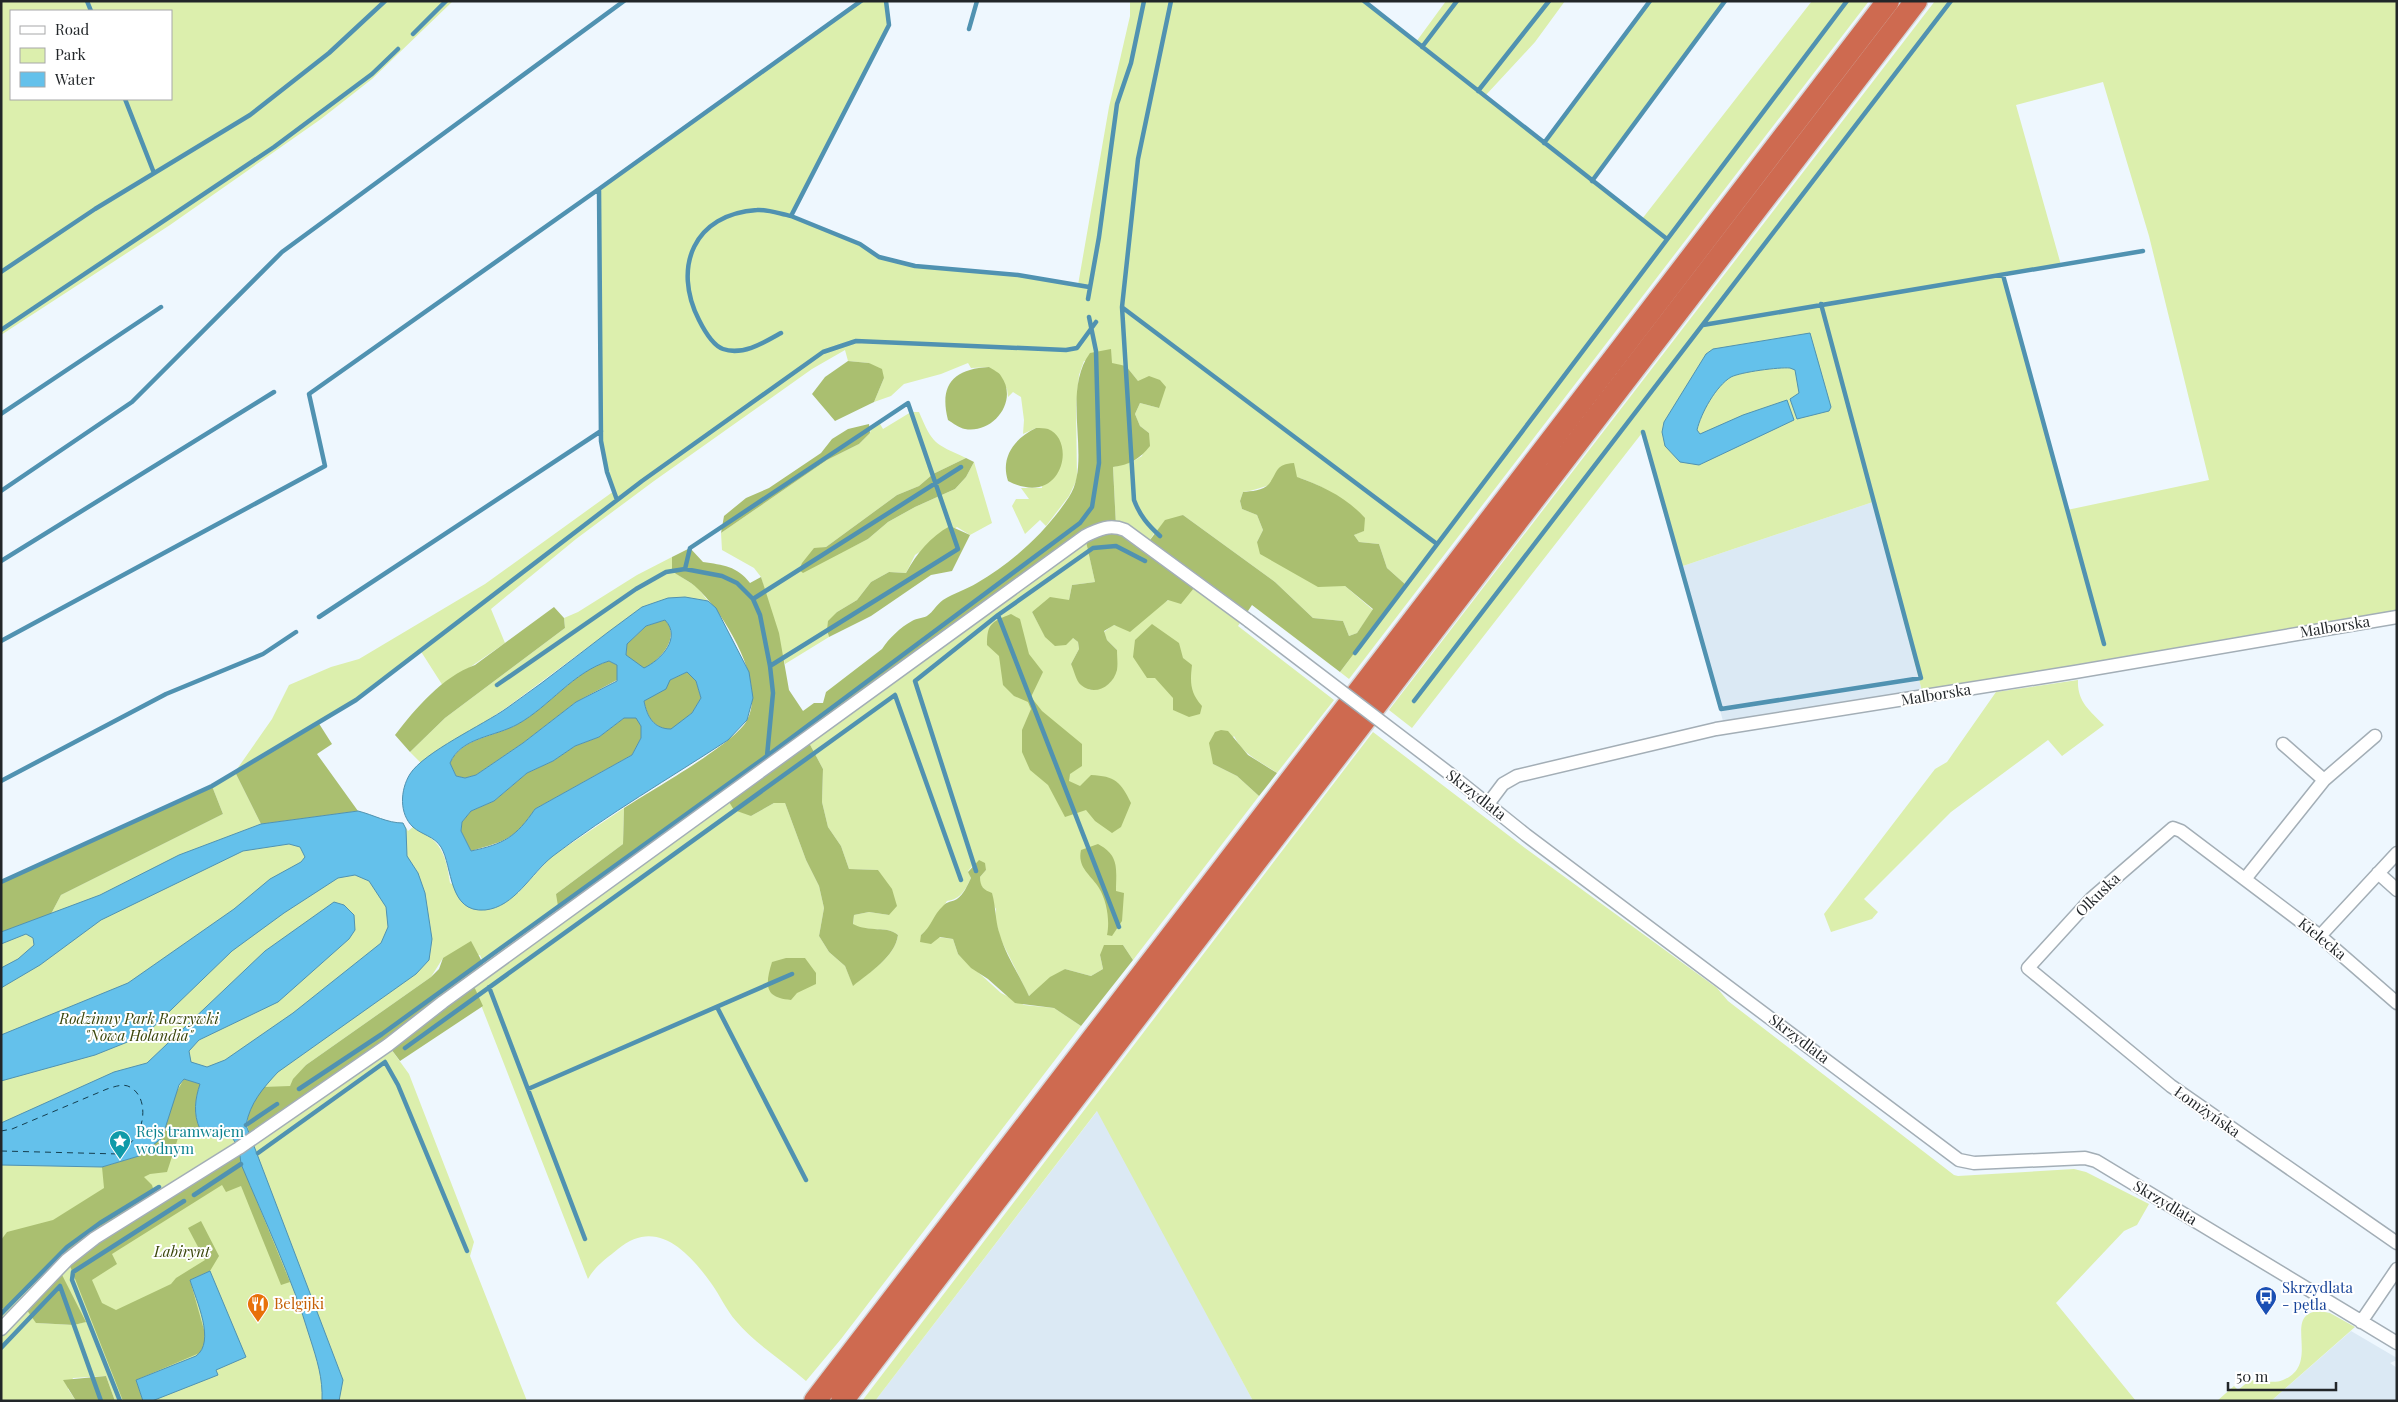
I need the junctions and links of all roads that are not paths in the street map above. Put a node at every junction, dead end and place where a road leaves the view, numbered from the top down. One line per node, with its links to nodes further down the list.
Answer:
1 (1888, 1): 21 (highway)
2 (1916, 1): 22 (highway)
3 (2397, 617): 7 (street, Malborska)
4 (2375, 736): 6 (street)
5 (2283, 744): 6 (street)
6 (2324, 780): 11 (street)
7 (1488, 804): 18 (street, Skrzydlata); 19 (street, Skrzydlata, bridge)
8 (2173, 828): 11 (street, Kielecka); 14 (street, Olkuska)
9 (2397, 853): 10 (street)
10 (2378, 873): 12 (street); 13 (street)
11 (2246, 880): 13 (street, Kielecka)
12 (2397, 890)
13 (2320, 936): 15 (street, Kielecka)
14 (2028, 968): 16 (street, Łomżyńska)
15 (2397, 1003)
16 (2397, 1243)
17 (2397, 1269): 18 (street)
18 (2361, 1322): 20 (street, Skrzydlata)
19 (1, 1329)
20 (2397, 1343)
21 (815, 1401)
22 (842, 1401)

